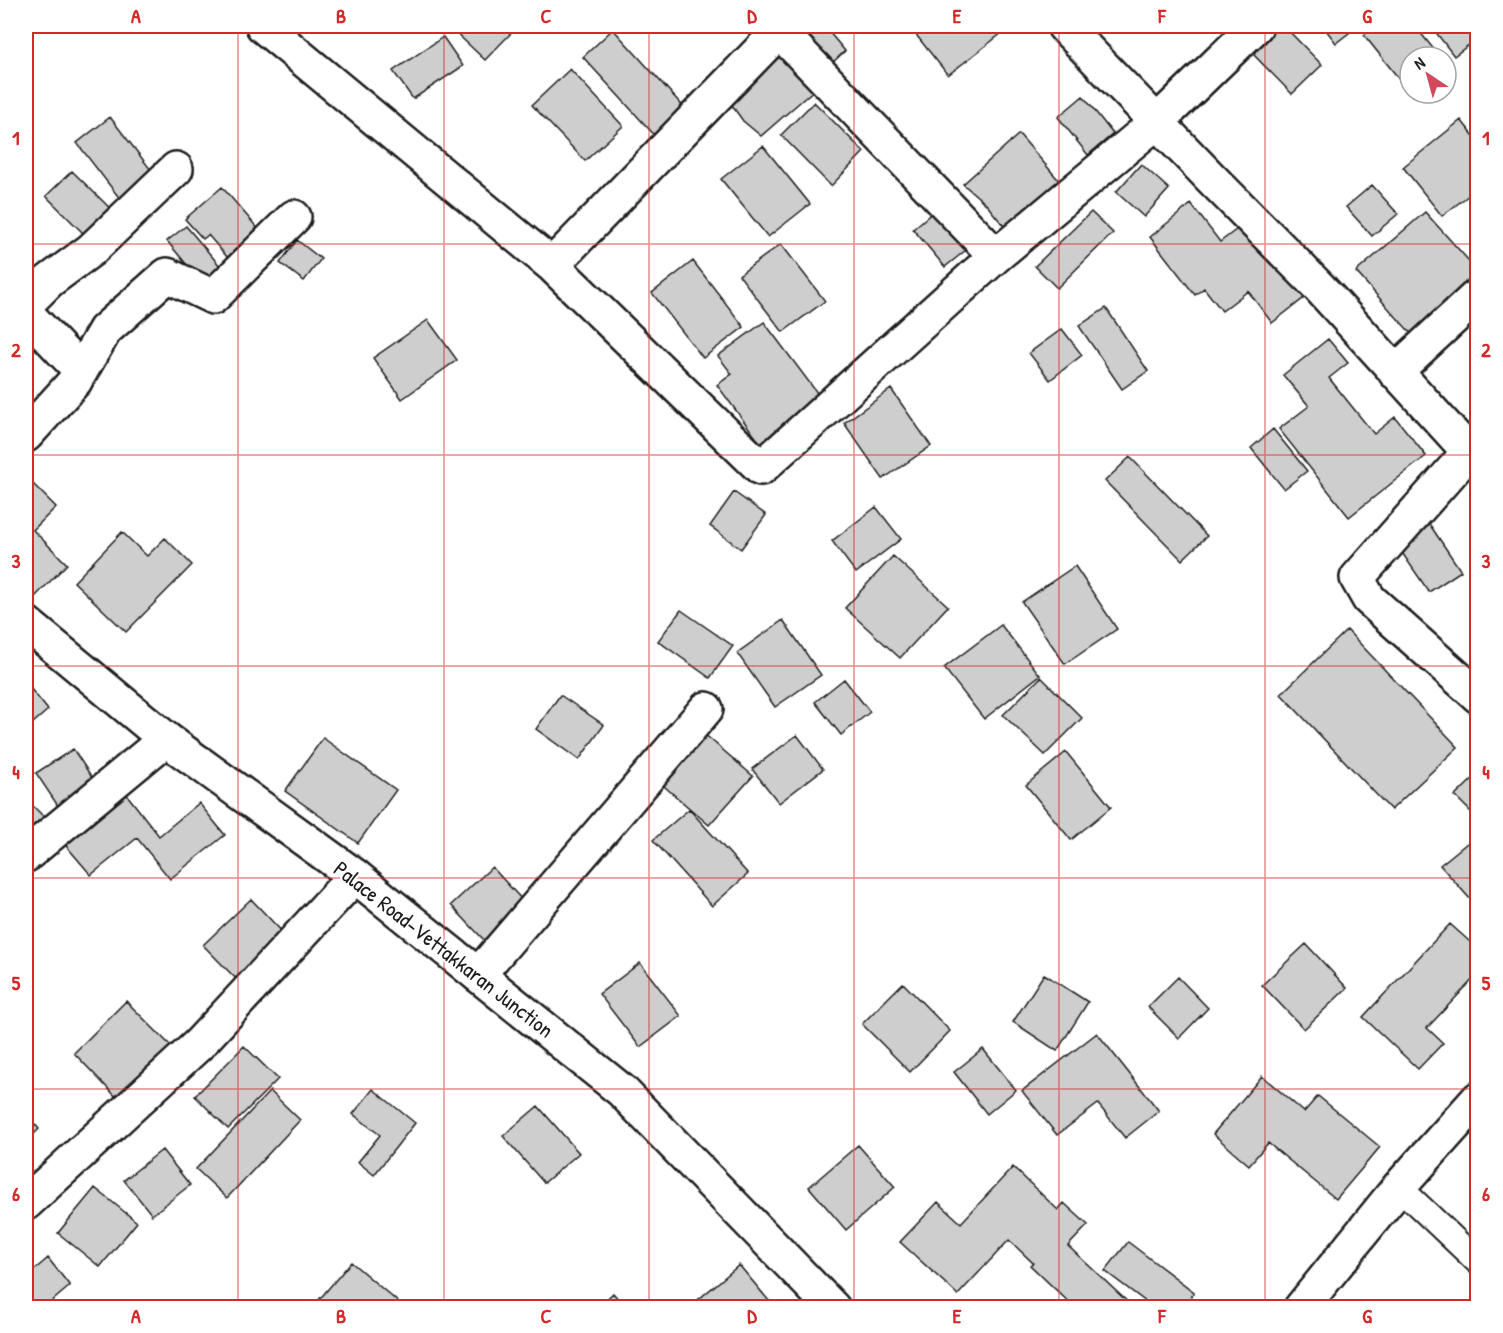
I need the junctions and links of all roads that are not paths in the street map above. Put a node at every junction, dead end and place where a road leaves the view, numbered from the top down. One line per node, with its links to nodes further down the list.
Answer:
1 (263, 26): 9 (street)
2 (1064, 26): 5 (street)
3 (1256, 26): 5 (street)
4 (781, 28): 8 (street); 9 (street)
5 (1158, 122): 8 (street); 14 (street)
6 (176, 169): 11 (street)
7 (294, 217): 13 (street)
8 (996, 256): 9 (street)
9 (552, 265)
10 (1478, 295): 14 (street)
11 (26, 304)
12 (26, 313): 13 (street)
13 (81, 370): 15 (street)
14 (1395, 372): 16 (street)
15 (26, 435)
16 (1473, 456): 18 (street)
17 (26, 623): 20 (street, Palace Road-Vettakkaran Junction)
18 (1478, 696)
19 (706, 710): 23 (street)
20 (166, 739): 21 (street); 22 (street, Palace Road-Vettakkaran Junction)
21 (26, 855)
22 (355, 876): 23 (street, Palace Road-Vettakkaran Junction); 26 (street)
23 (478, 975): 28 (street, Palace Road-Vettakkaran Junction)
24 (1478, 1099): 25 (street)
25 (1400, 1187): 27 (lane); 29 (street)
26 (26, 1203)
27 (1478, 1262)
28 (833, 1308)
29 (1301, 1308)

